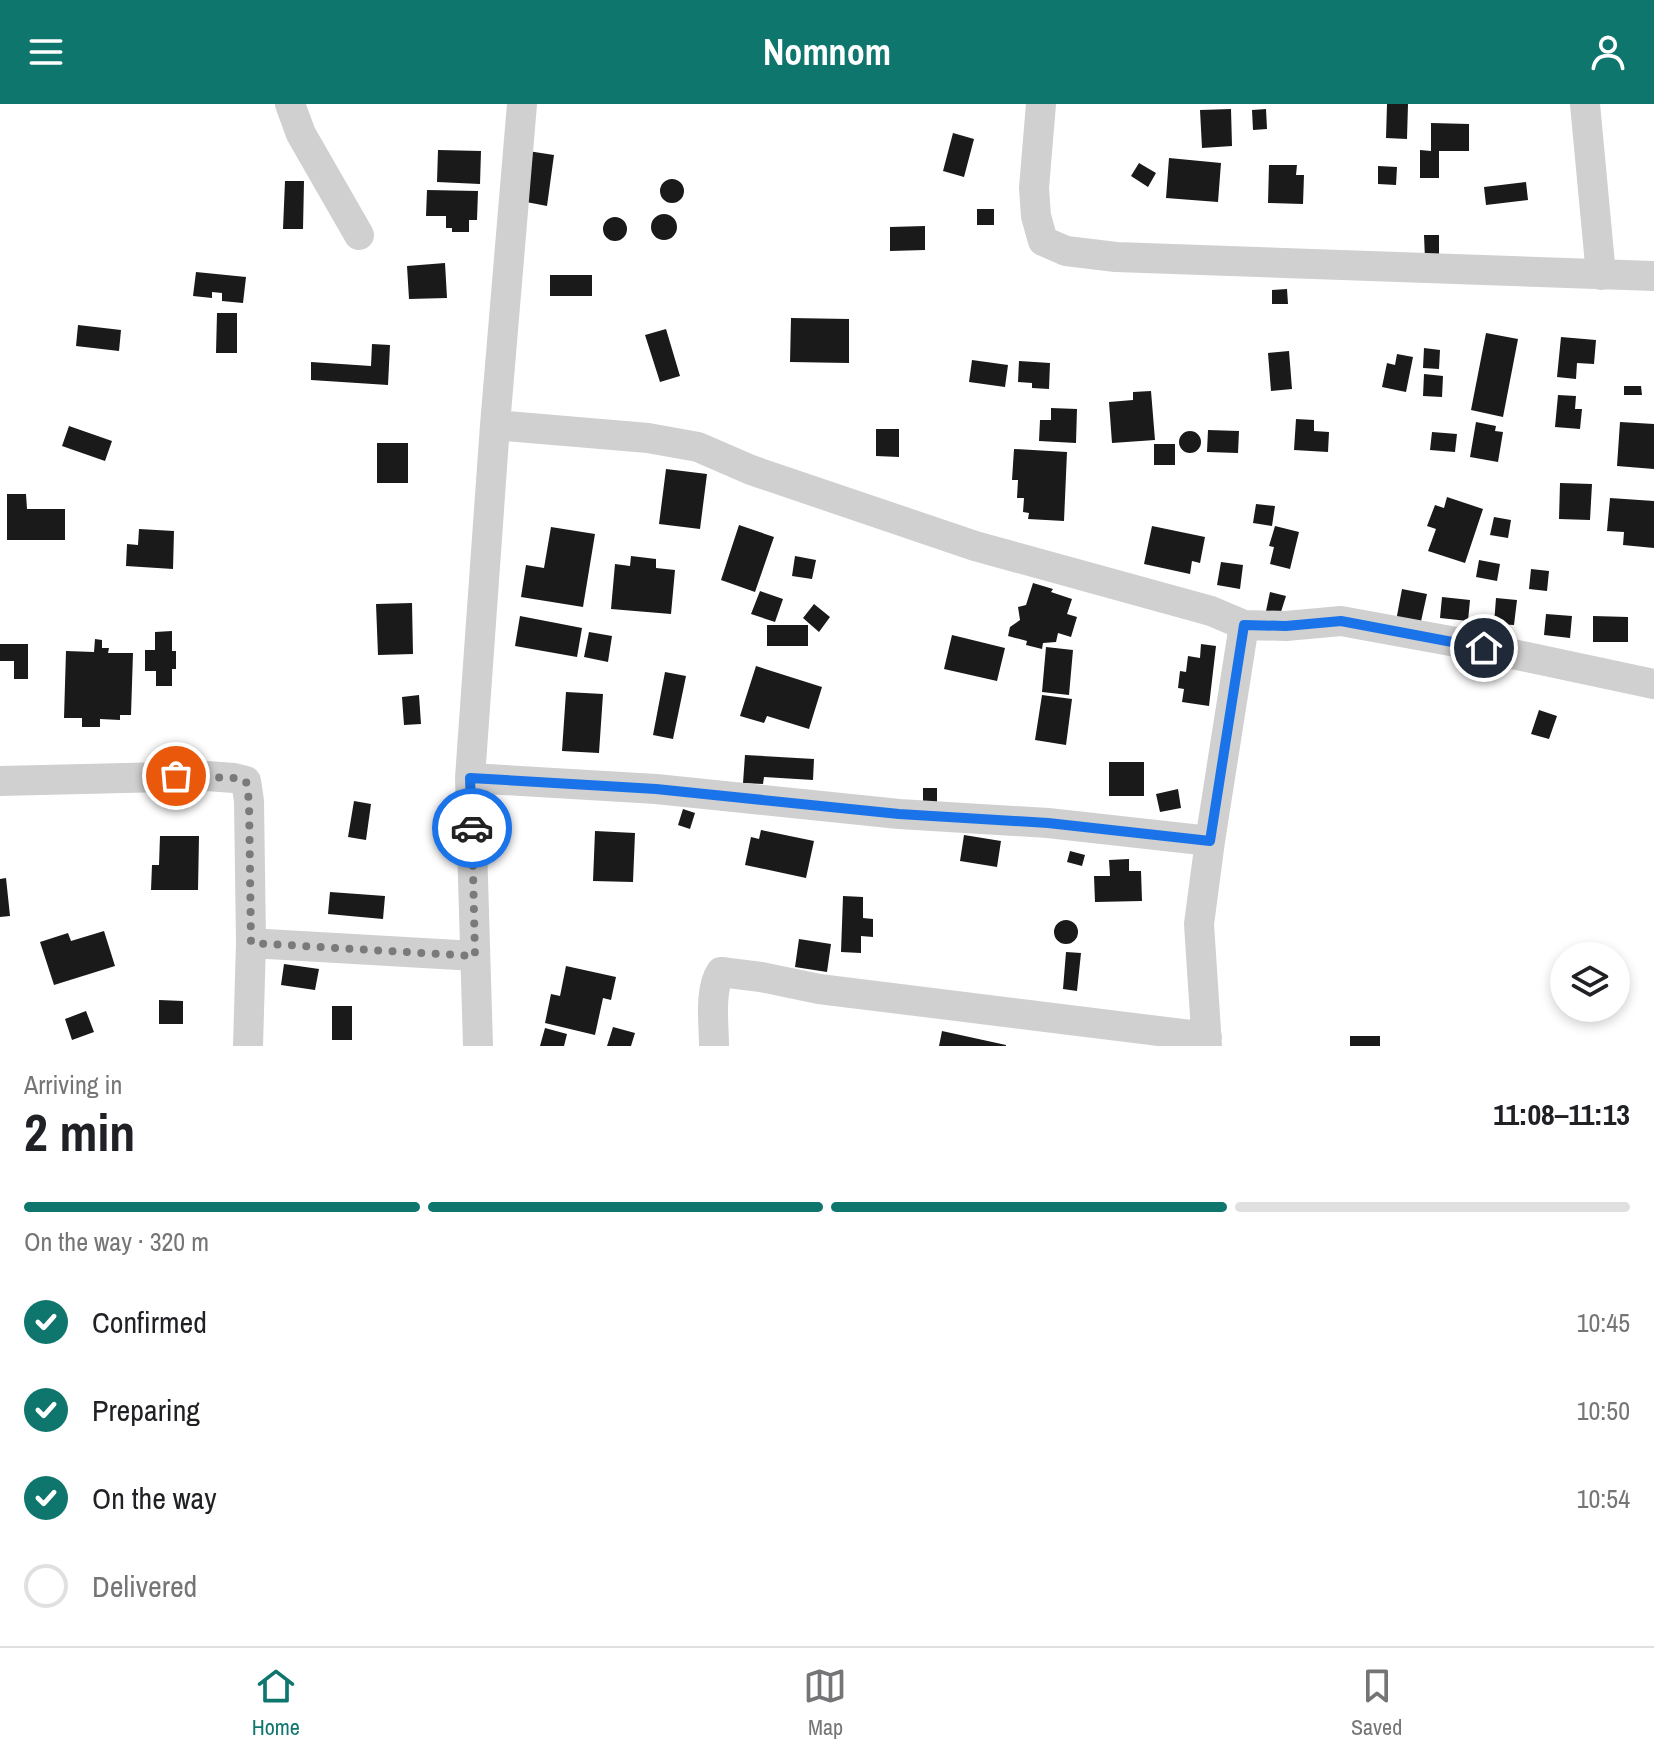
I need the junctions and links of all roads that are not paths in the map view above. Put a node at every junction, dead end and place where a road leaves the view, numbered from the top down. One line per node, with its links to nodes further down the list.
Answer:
1 (290, 104): 5 (street)
2 (522, 104): 8 (street)
3 (1041, 104): 6 (street)
4 (1585, 104): 6 (street)
5 (359, 235)
6 (1601, 275): 7 (street)
7 (1654, 276)
8 (495, 425): 9 (street); 11 (street)
9 (1244, 625): 10 (street); 13 (street)
10 (1654, 684)
11 (470, 778): 13 (street); 15 (street)
12 (0, 781): 14 (street)
13 (1210, 841): 16 (street)
14 (251, 943): 15 (street); 17 (street)
15 (475, 956): 18 (street)
16 (1207, 1042): 19 (street)
17 (248, 1046)
18 (478, 1046)
19 (714, 1046)

